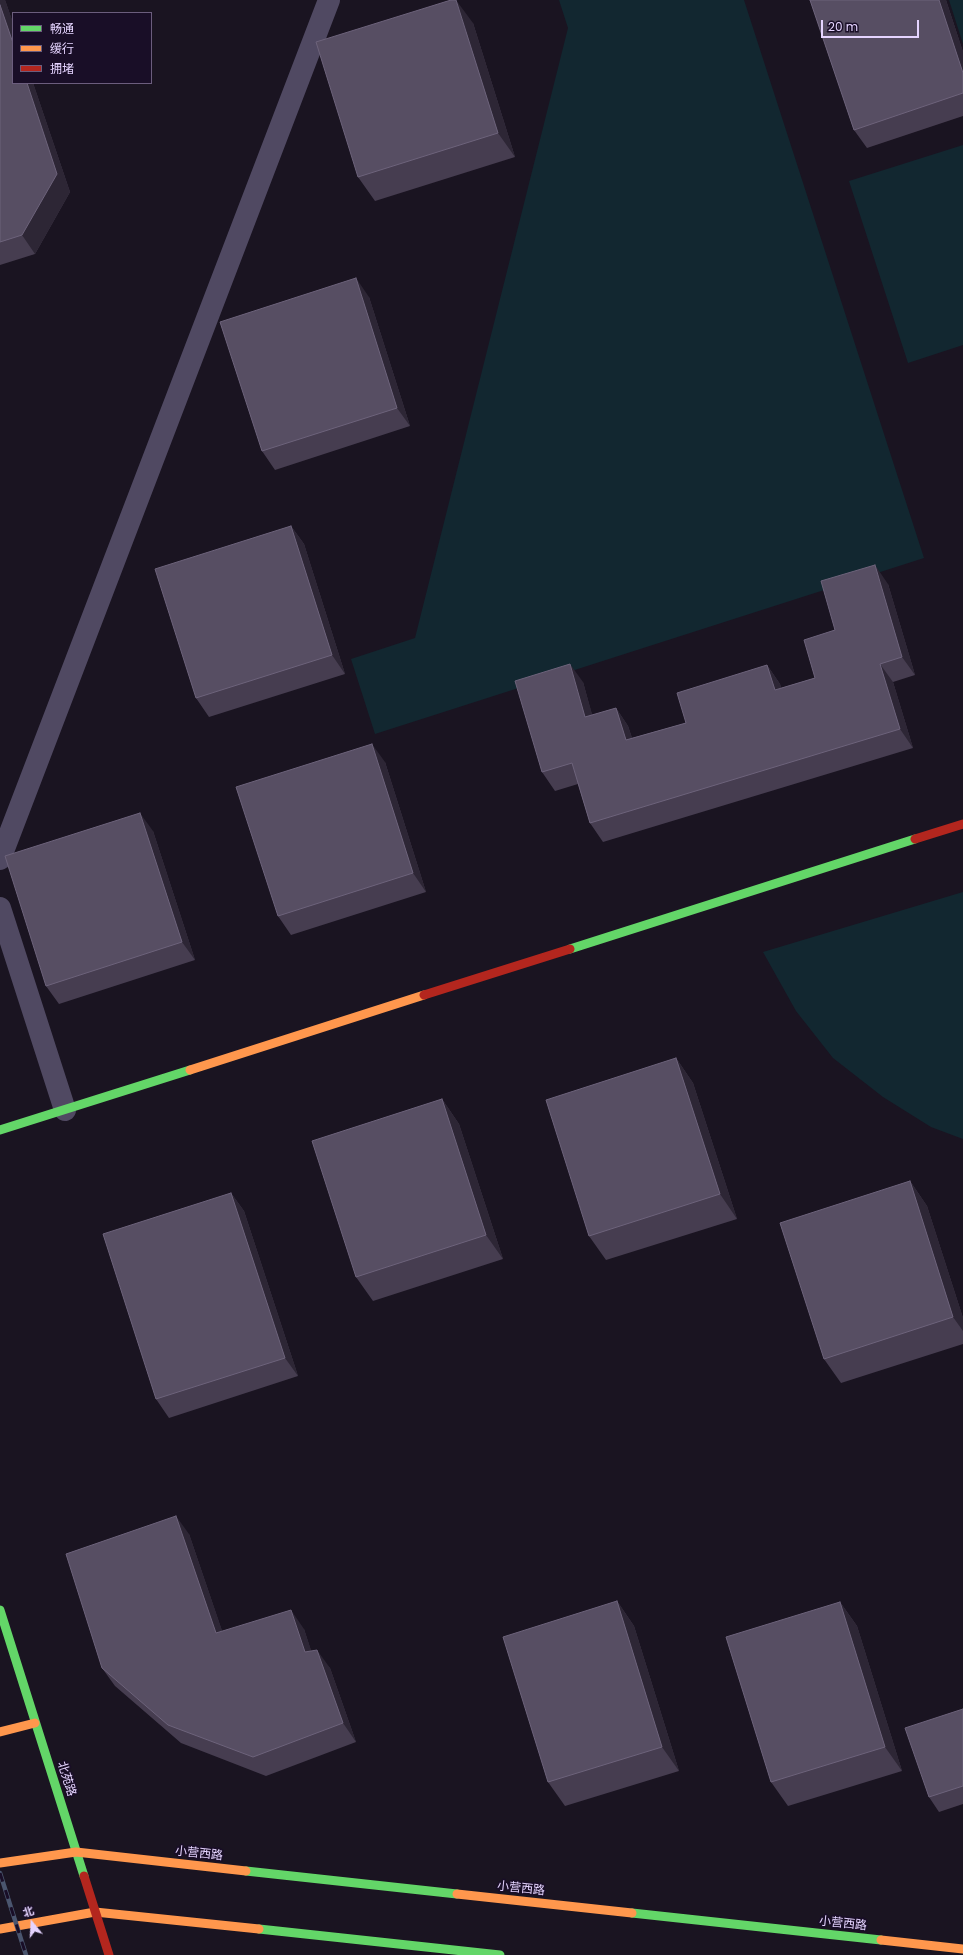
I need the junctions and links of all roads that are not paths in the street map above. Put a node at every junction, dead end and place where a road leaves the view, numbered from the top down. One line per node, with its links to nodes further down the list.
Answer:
1 (329, 0): 3 (street)
2 (963, 824): 5 (main road)
3 (0, 859)
4 (0, 908): 5 (street)
5 (64, 1110): 6 (main road)
6 (0, 1130)
7 (0, 1610): 8 (main road, 北苑路)
8 (35, 1722): 9 (main road); 10 (main road, 北苑路)
9 (0, 1732)
10 (76, 1852): 11 (main road, 小营西路); 12 (main road, 北苑路); 14 (main road, 小营西路)
11 (0, 1863)
12 (95, 1912): 13 (main road); 15 (main road, 北苑路); 16 (main road)
13 (0, 1929)
14 (963, 1949)
15 (108, 1955)
16 (500, 1955)

